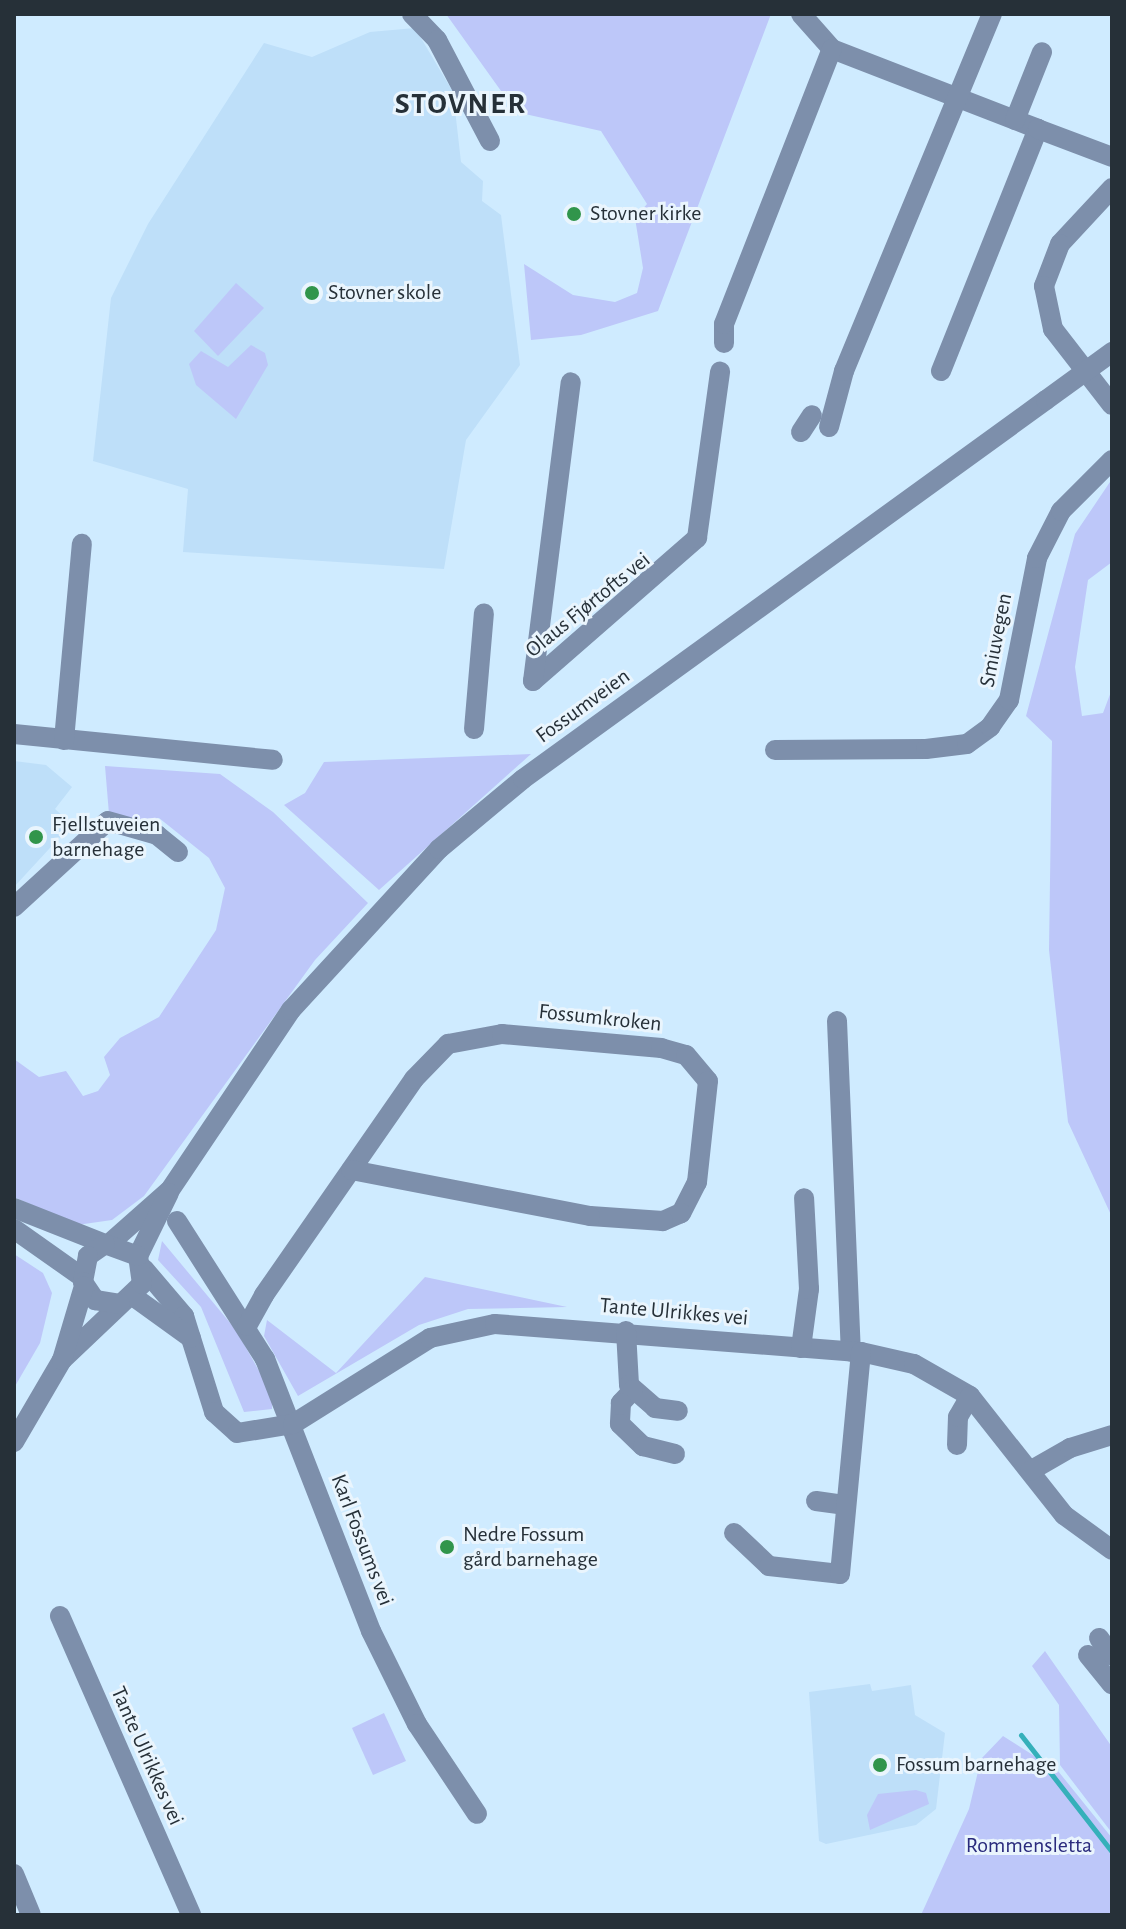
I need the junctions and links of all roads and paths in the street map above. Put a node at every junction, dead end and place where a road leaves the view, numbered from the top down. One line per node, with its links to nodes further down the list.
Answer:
1 (412, 14): 9 (street)
2 (801, 14): 4 (street)
3 (992, 14): 6 (street)
4 (832, 49): 6 (street); 12 (street)
5 (1042, 52): 7 (street)
6 (956, 96): 7 (street); 18 (street)
7 (1015, 120): 8 (street)
8 (1038, 129): 10 (street); 14 (street)
9 (490, 141)
10 (1112, 157)
11 (1112, 188): 17 (street)
12 (724, 343)
13 (1112, 352): 31 (street, Fossumveien, bridge)
14 (941, 371)
15 (720, 372): 16 (street, Olaus Fjørtofts vei)
16 (571, 382)
17 (1112, 405)
18 (814, 425)
19 (1112, 460): 25 (street, Smiuvegen)
20 (82, 544): 24 (street)
21 (484, 613): 22 (street)
22 (474, 729)
23 (14, 734): 24 (street)
24 (64, 740): 26 (street)
25 (775, 750)
26 (273, 760)
27 (178, 852): 28 (street)
28 (14, 907)
29 (837, 1021): 44 (street)
30 (351, 1170): 30 (street, Fossumkroken); 40 (street, Fossumkroken)
31 (170, 1190): 36 (street, Fossumveien); 37 (street, Fossumveien)
32 (804, 1198): 43 (street)
33 (14, 1208): 36 (street)
34 (177, 1221): 40 (street)
35 (14, 1229): 38 (street)
36 (108, 1243): 37 (street); 38 (street, Fossumveien)
37 (141, 1262): 39 (street, Fossumveien); 42 (street)
38 (83, 1282): 39 (street); 45 (street, Fossumveien)
39 (127, 1301): 42 (street); 45 (street, Fossumveien)
40 (247, 1326): 49 (street)
41 (626, 1331): 43 (street, Tante Ulrikkes vei); 46 (street); 49 (street, Tante Ulrikkes vei)
42 (191, 1338): 49 (street)
43 (801, 1348): 44 (street, Tante Ulrikkes vei)
44 (856, 1352): 47 (street, Tante Ulrikkes vei); 56 (street)
45 (62, 1360): 51 (street, Fossumveien)
46 (633, 1390): 48 (street); 53 (street)
47 (970, 1396): 52 (street); 54 (street, Tante Ulrikkes vei)
48 (678, 1411)
49 (293, 1424): 62 (street, Karl Fossums vei)
50 (1112, 1435): 54 (street)
51 (14, 1442)
52 (957, 1445)
53 (675, 1454)
54 (1030, 1471): 58 (street, Tante Ulrikkes vei)
55 (816, 1501): 56 (street)
56 (846, 1505): 57 (street)
57 (734, 1533)
58 (1112, 1550)
59 (60, 1616): 65 (street, Tante Ulrikkes vei)
60 (1112, 1656): 61 (street)
61 (1112, 1685)
62 (477, 1814)
63 (14, 1874): 64 (street)
64 (31, 1915)
65 (191, 1915)

